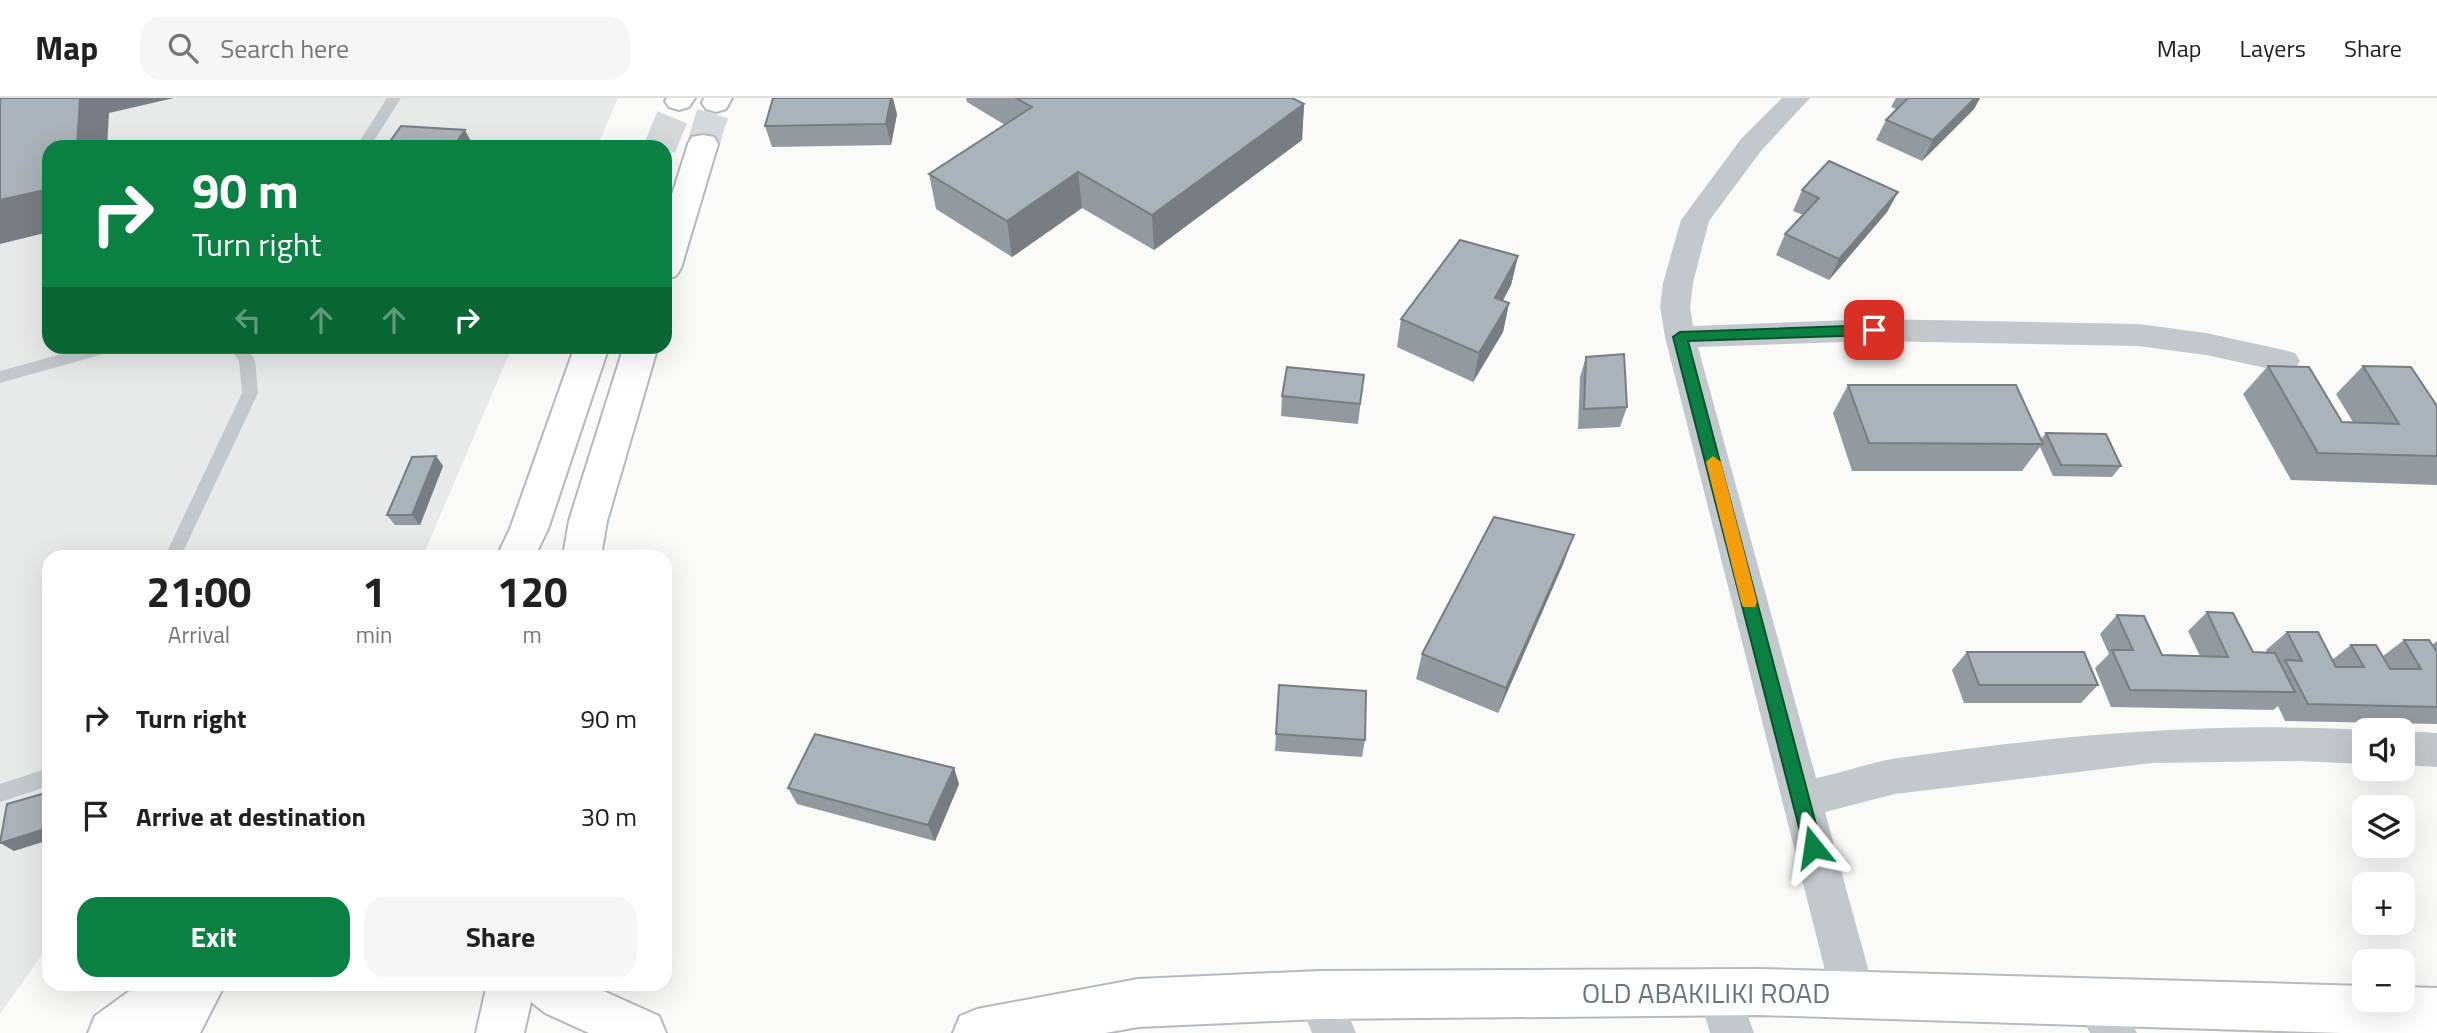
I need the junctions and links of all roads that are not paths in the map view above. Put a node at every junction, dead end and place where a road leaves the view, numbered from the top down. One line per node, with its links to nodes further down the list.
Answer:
1 (394, 98): 3 (lane)
2 (1797, 98): 6 (street)
3 (367, 140)
4 (703, 145): 5 (main road)
5 (672, 245)
6 (1680, 337): 11 (street); 21 (street)
7 (84, 354): 12 (lane)
8 (242, 354): 13 (lane)
9 (589, 354): 14 (main road)
10 (639, 354): 15 (main road)
11 (2284, 361)
12 (0, 377)
13 (176, 550)
14 (519, 550)
15 (583, 550)
16 (2352, 746): 21 (street)
17 (2415, 749): 18 (street)
18 (2437, 750)
19 (42, 780): 20 (lane)
20 (0, 793)
21 (1800, 798): 26 (street)
22 (169, 991): 31 (main road)
23 (197, 991): 32 (main road)
24 (509, 991): 33 (main road)
25 (555, 991): 34 (main road)
26 (1853, 993): 27 (main road, OLD ABAKILIKI ROAD); 30 (main road, OLD ABAKILIKI ROAD)
27 (1726, 1012): 29 (main road, OLD ABAKILIKI ROAD)
28 (2437, 1012): 30 (main road, OLD ABAKILIKI ROAD)
29 (1326, 1014): 35 (main road, OLD ABAKILIKI ROAD)
30 (2106, 1017)
31 (112, 1033)
32 (174, 1033)
33 (500, 1033)
34 (642, 1033)
35 (977, 1033)

